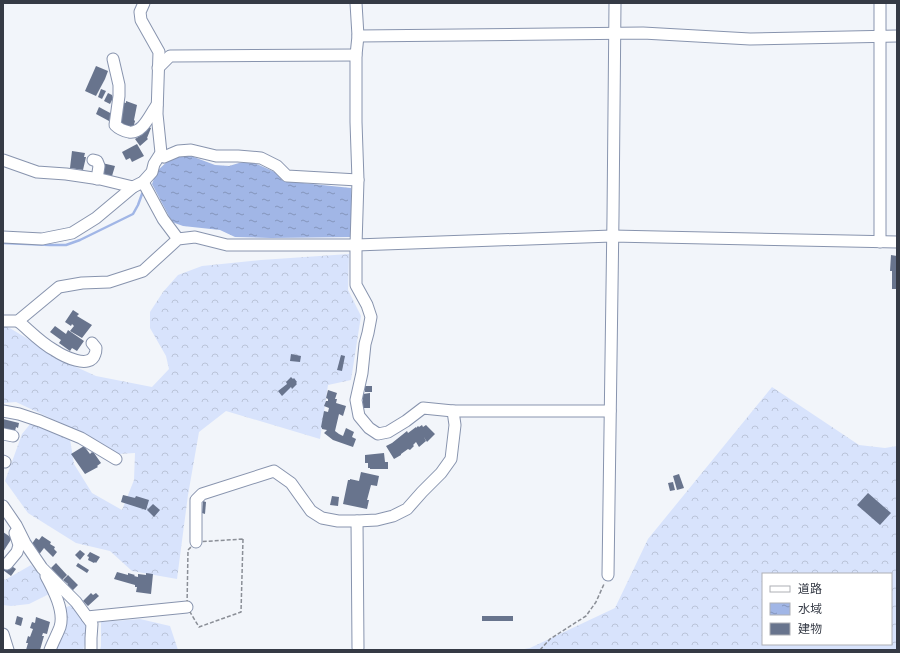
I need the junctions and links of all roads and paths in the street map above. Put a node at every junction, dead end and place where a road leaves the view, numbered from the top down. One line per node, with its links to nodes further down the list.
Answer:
1 (144, 3): 11 (street)
2 (356, 3): 6 (street)
3 (615, 3): 5 (street)
4 (880, 3): 7 (street)
5 (615, 33): 6 (street); 7 (street); 19 (street)
6 (358, 36): 9 (street)
7 (881, 36): 8 (street); 22 (street)
8 (897, 36)
9 (356, 55): 11 (street); 17 (street)
10 (113, 59): 12 (street)
11 (158, 68): 12 (street)
12 (157, 104): 13 (street)
13 (161, 153): 17 (street); 18 (street)
14 (3, 160): 16 (street)
15 (93, 160): 16 (street)
16 (97, 179): 18 (street)
17 (358, 180): 24 (street)
18 (143, 188): 20 (street); 21 (street)
19 (612, 236): 22 (street); 24 (street); 30 (street)
20 (3, 238)
21 (178, 239): 24 (street); 26 (street)
22 (880, 242): 23 (street)
23 (897, 242)
24 (356, 245): 29 (street)
25 (3, 321): 26 (street)
26 (18, 321): 27 (street)
27 (92, 343)
28 (3, 411): 31 (street)
29 (452, 411): 30 (street); 33 (street)
30 (610, 411): 38 (street)
31 (116, 459)
32 (3, 506): 34 (street)
33 (357, 521): 35 (street); 42 (street)
34 (16, 525): 36 (street); 37 (street)
35 (196, 542): 39 (path); 39 (path)
36 (7, 564)
37 (42, 568): 40 (street); 44 (street)
38 (608, 575): 46 (path)
39 (187, 607): 40 (street)
40 (87, 617): 45 (street)
41 (3, 634): 43 (street)
42 (358, 648)
43 (8, 650)
44 (50, 650)
45 (91, 650)
46 (540, 650)

